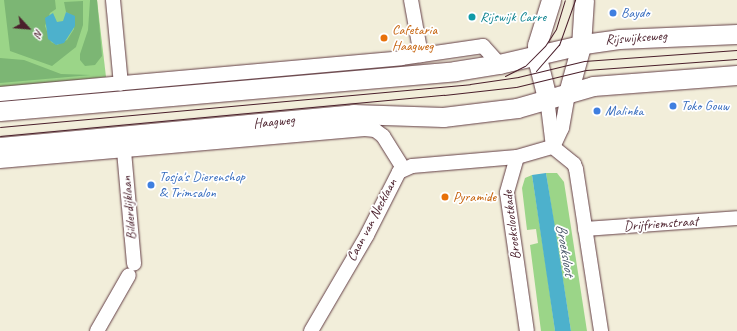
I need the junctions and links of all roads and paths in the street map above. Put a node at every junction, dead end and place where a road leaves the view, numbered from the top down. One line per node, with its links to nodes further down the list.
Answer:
1 (113, 0): 11 (street)
2 (411, 0): 7 (street)
3 (551, 0): 8 (main road)
4 (584, 0): 6 (main road)
5 (737, 34): 6 (main road, Rijswijkseweg)
6 (581, 44): 8 (main road, Rijswijkseweg); 12 (main road)
7 (421, 55): 9 (street); 11 (street)
8 (537, 56): 9 (main road); 14 (main road)
9 (499, 64): 15 (main road)
10 (737, 75): 12 (main road)
11 (121, 84): 13 (street)
12 (568, 93): 14 (main road); 17 (street)
13 (0, 94)
14 (547, 98): 16 (main road, Haagweg); 17 (street)
15 (0, 111)
16 (0, 147)
17 (553, 147): 19 (street); 23 (street)
18 (124, 151): 20 (street, Haagweg); 21 (street, Haagweg); 24 (street, Bilderdijklaan)
19 (517, 157): 21 (street, Caan van Necklaan); 26 (street, Broekslootkade)
20 (0, 161)
21 (404, 169): 25 (street, Caan van Necklaan)
22 (737, 218): 23 (street, Drijfriemstraat)
23 (585, 229): 27 (street)
24 (97, 331)
25 (311, 331)
26 (527, 331)
27 (601, 331)

